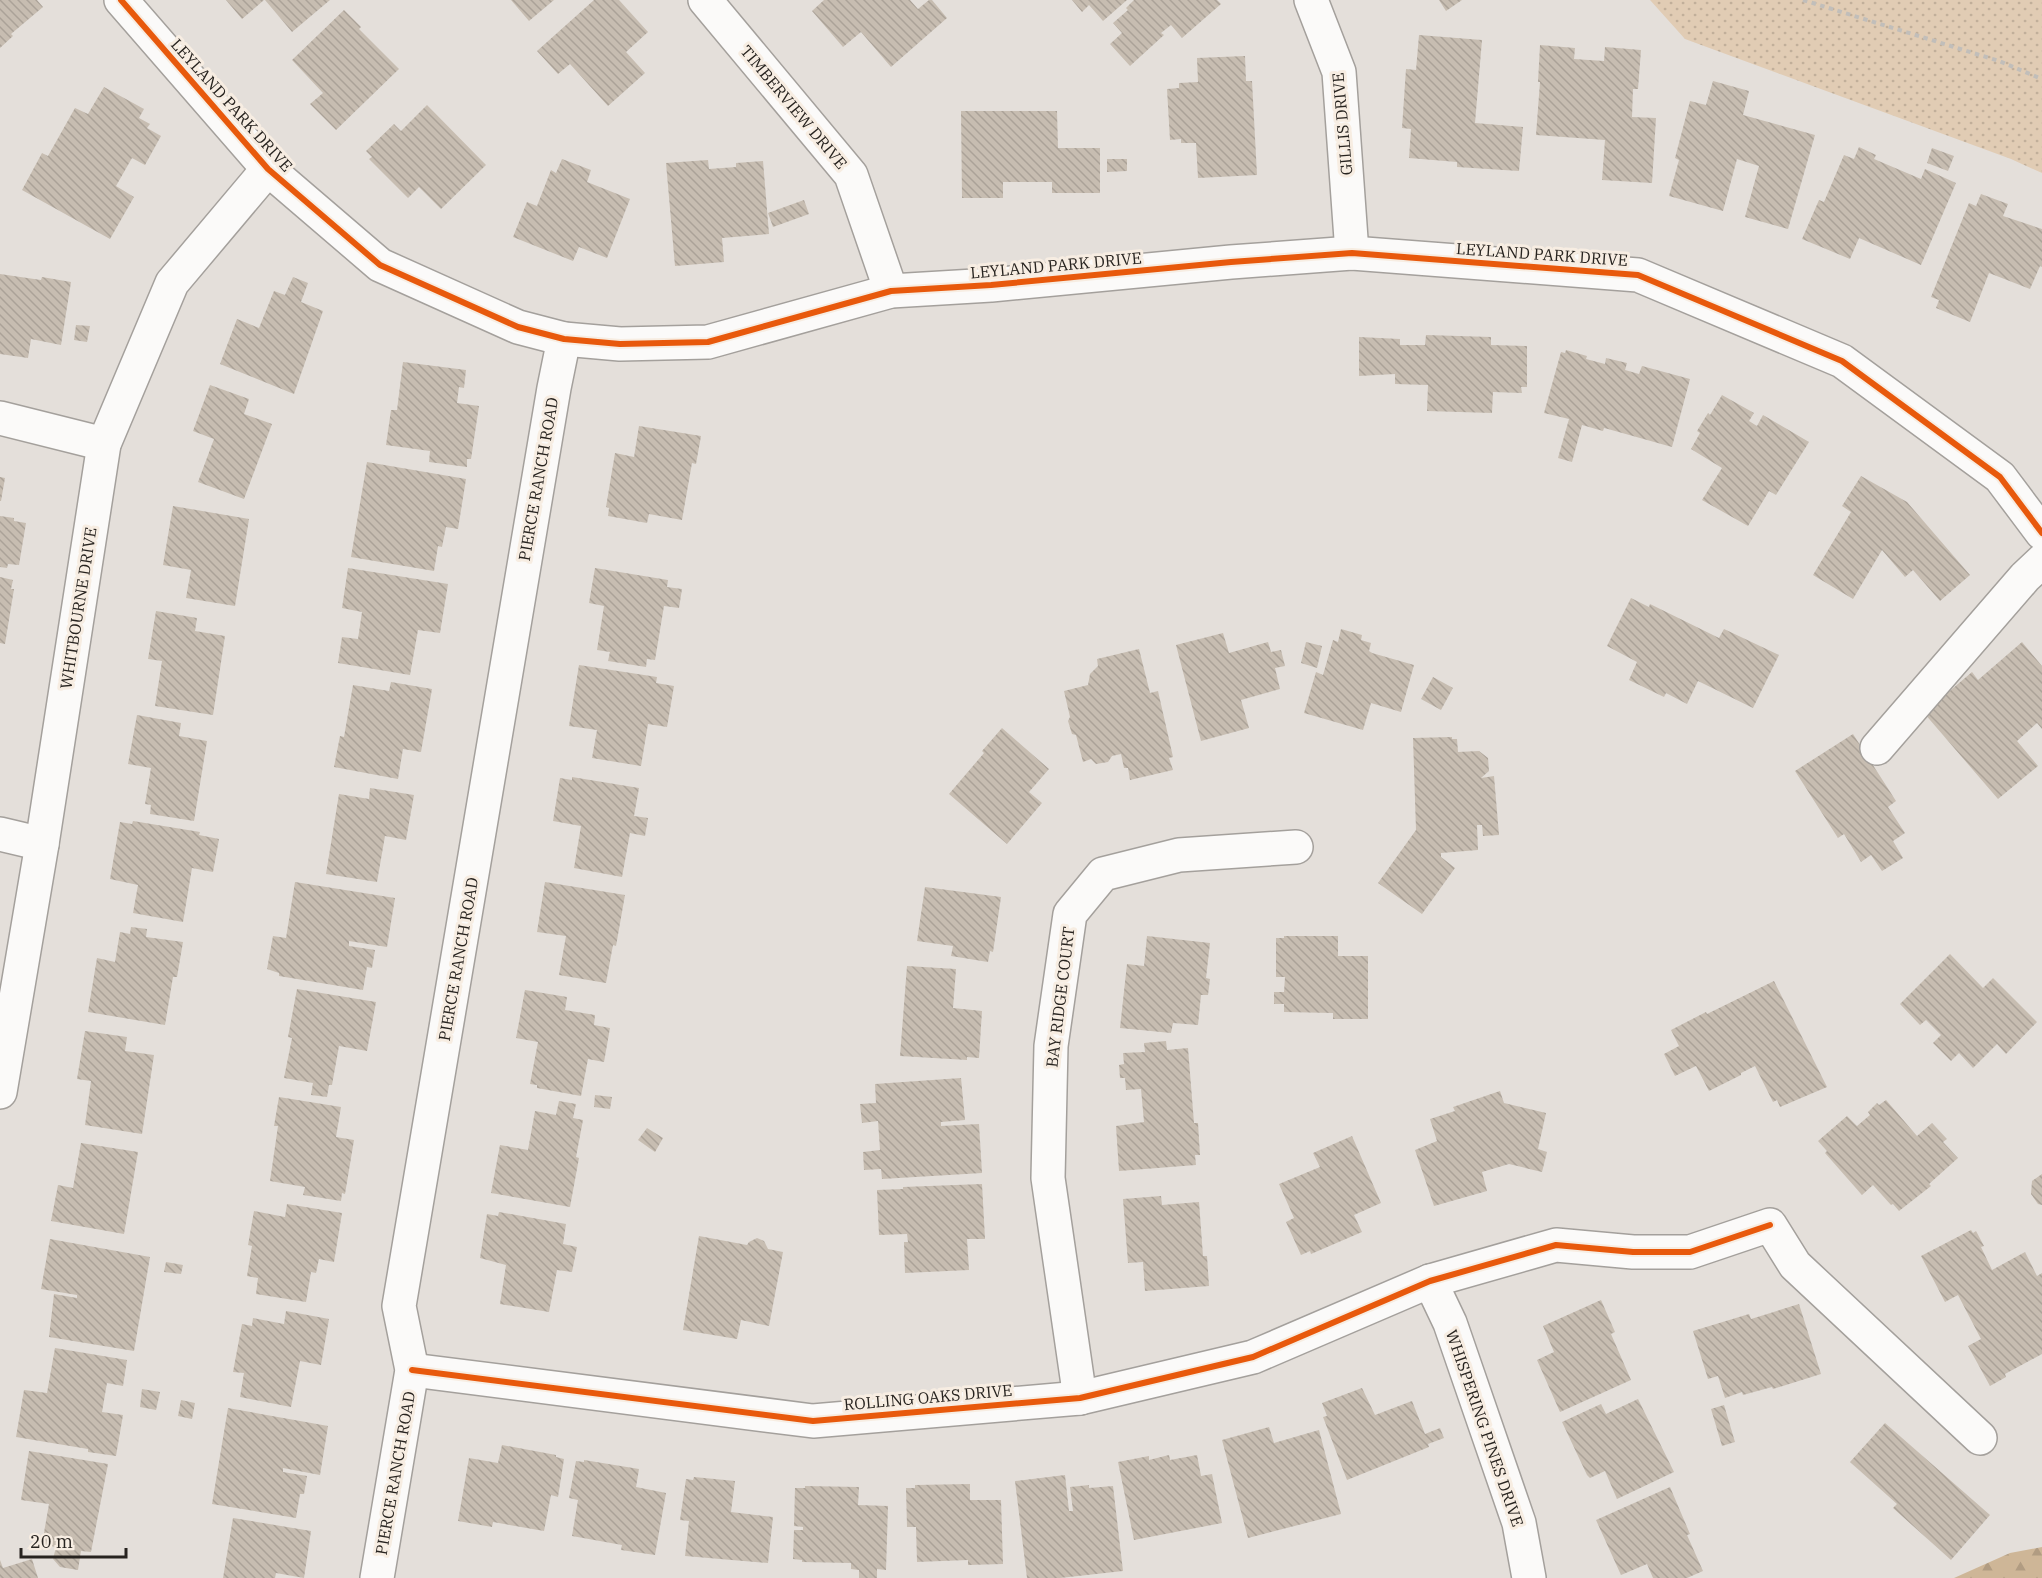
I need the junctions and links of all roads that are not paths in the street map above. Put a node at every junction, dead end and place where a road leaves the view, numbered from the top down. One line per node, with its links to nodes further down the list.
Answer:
1 (121, 0): 4 (street, LEYLAND PARK DRIVE)
2 (705, 0): 6 (street, TIMBERVIEW DRIVE)
3 (1311, 0): 5 (street, GILLIS DRIVE)
4 (268, 169): 7 (street, LEYLAND PARK DRIVE); 9 (street, WHITBOURNE DRIVE)
5 (1352, 253): 6 (street, LEYLAND PARK DRIVE); 10 (street, LEYLAND PARK DRIVE)
6 (891, 291): 7 (street, LEYLAND PARK DRIVE)
7 (564, 339): 18 (street, PIERCE RANCH ROAD)
8 (0, 418): 9 (street)
9 (104, 444): 14 (street, WHITBOURNE DRIVE)
10 (2042, 533)
11 (2042, 561): 12 (street)
12 (1877, 748)
13 (0, 834): 14 (street)
14 (42, 844): 16 (street, WHITBOURNE DRIVE)
15 (1296, 847): 19 (street, BAY RIDGE COURT)
16 (0, 1092)
17 (1430, 1281): 19 (street, ROLLING OAKS DRIVE); 20 (street, ROLLING OAKS DRIVE); 22 (street, WHISPERING PINES DRIVE)
18 (412, 1370): 19 (street, ROLLING OAKS DRIVE); 21 (street, PIERCE RANCH ROAD)
19 (1080, 1398)
20 (1980, 1438)
21 (377, 1578)
22 (1529, 1578)

